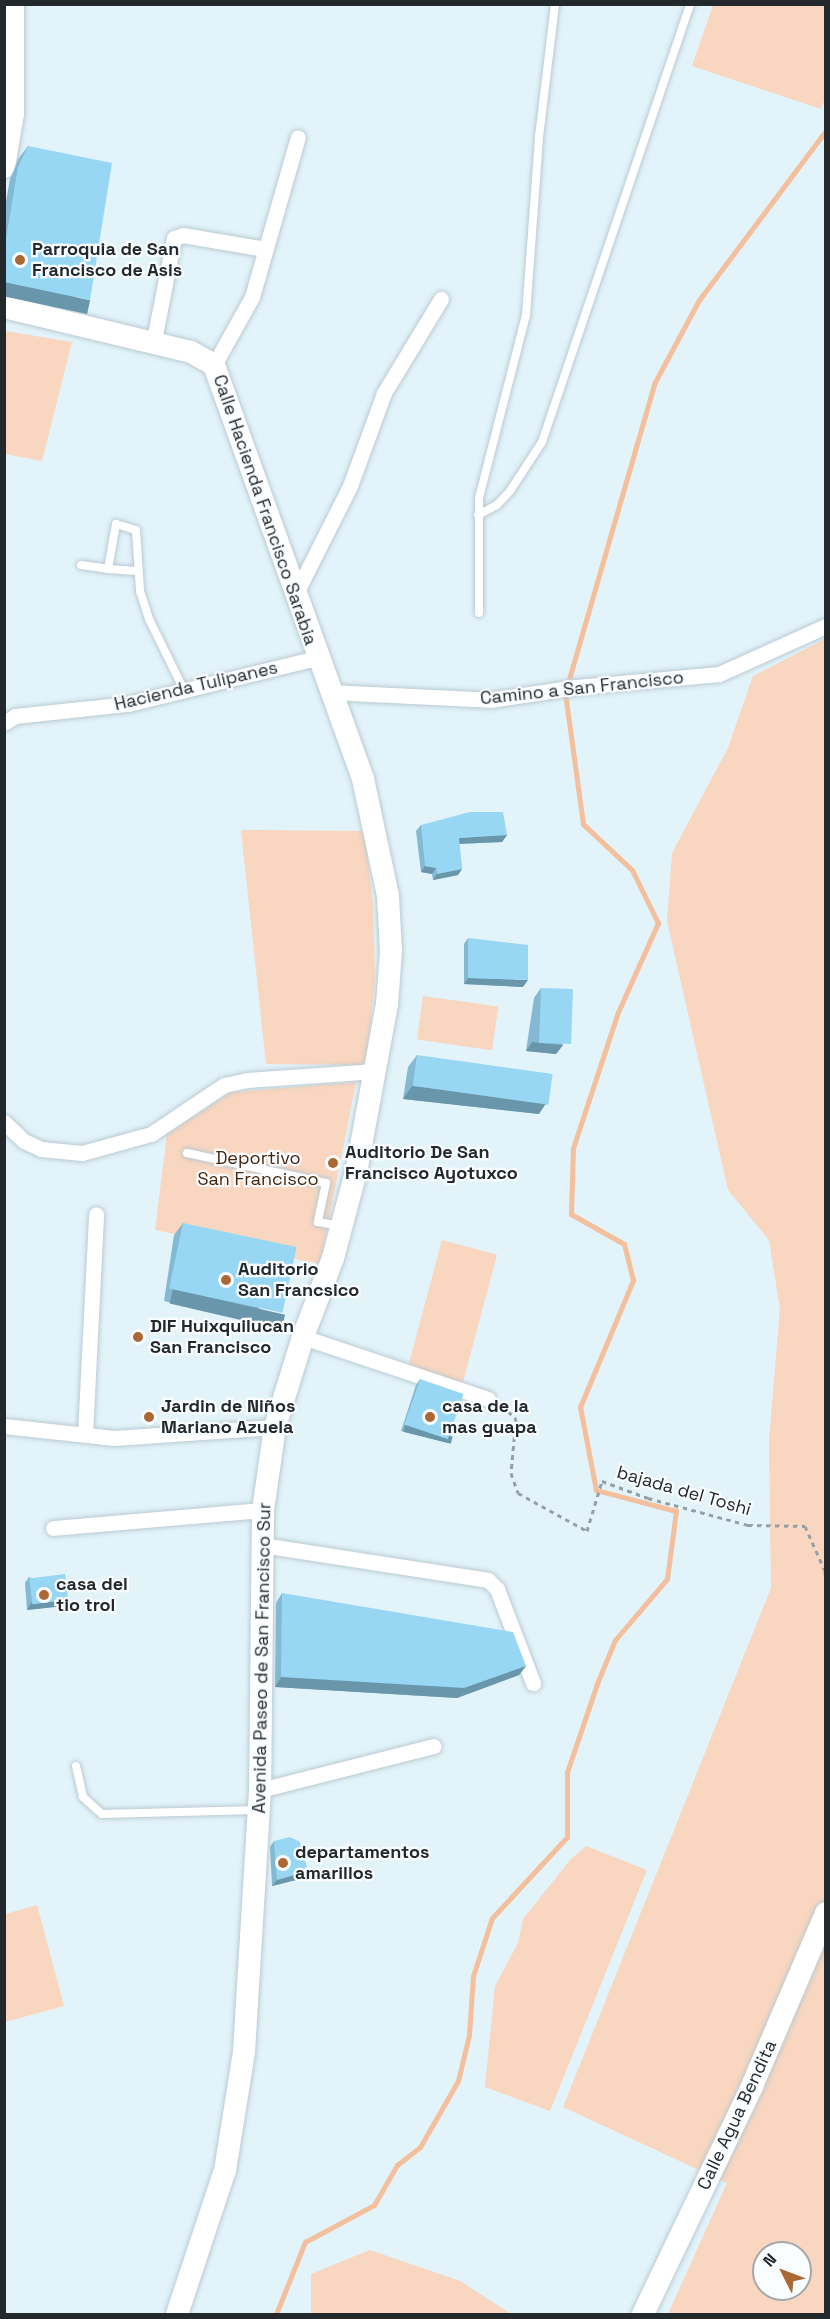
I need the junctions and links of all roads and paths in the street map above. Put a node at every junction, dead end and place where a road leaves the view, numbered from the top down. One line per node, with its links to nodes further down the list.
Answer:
1 (13, 4): 4 (main road)
2 (555, 4): 12 (lane)
3 (690, 4): 12 (lane)
4 (9, 113): 6 (main road)
5 (298, 137): 7 (street)
6 (4, 167)
7 (265, 249): 10 (street); 11 (street)
8 (441, 299): 16 (street)
9 (4, 307): 10 (main road, Calle Hacienda Francisco Sarabia)
10 (153, 345): 11 (main road, Calle Hacienda Francisco Sarabia)
11 (214, 365): 16 (main road, Calle Hacienda Francisco Sarabia)
12 (478, 515): 17 (lane)
13 (81, 565): 14 (lane)
14 (108, 569): 15 (lane); 15 (lane)
15 (137, 571): 20 (lane)
16 (296, 593): 19 (main road, Calle Hacienda Francisco Sarabia)
17 (478, 613)
18 (825, 626): 21 (street, Camino a San Francisco)
19 (317, 658): 20 (street, Hacienda Tulipanes); 21 (main road, Calle Hacienda Francisco Sarabia)
20 (184, 690): 22 (street, Hacienda Tulipanes)
21 (329, 692): 23 (main road, Avenida Paseo de San Francisco Sur)
22 (4, 723)
23 (376, 1071): 24 (street); 27 (main road, Avenida Paseo de San Francisco Sur)
24 (4, 1122)
25 (187, 1153): 27 (lane)
26 (96, 1214): 32 (street)
27 (342, 1226): 28 (main road, Avenida Paseo de San Francisco Sur)
28 (303, 1337): 29 (street); 31 (main road, Avenida Paseo de San Francisco Sur)
29 (488, 1400): 36 (path, bajada del Toshi)
30 (4, 1426): 32 (street)
31 (275, 1427): 32 (street); 33 (main road, Avenida Paseo de San Francisco Sur)
32 (85, 1434)
33 (263, 1510): 34 (street); 35 (main road, Avenida Paseo de San Francisco Sur)
34 (53, 1528)
35 (262, 1545): 37 (street); 40 (main road, Avenida Paseo de San Francisco Sur)
36 (825, 1583)
37 (533, 1683)
38 (434, 1746): 40 (street)
39 (76, 1766): 40 (lane)
40 (260, 1800): 42 (main road, Avenida Paseo de San Francisco Sur)
41 (825, 1913): 43 (main road, Calle Agua Bendita)
42 (177, 2314)
43 (643, 2314)

